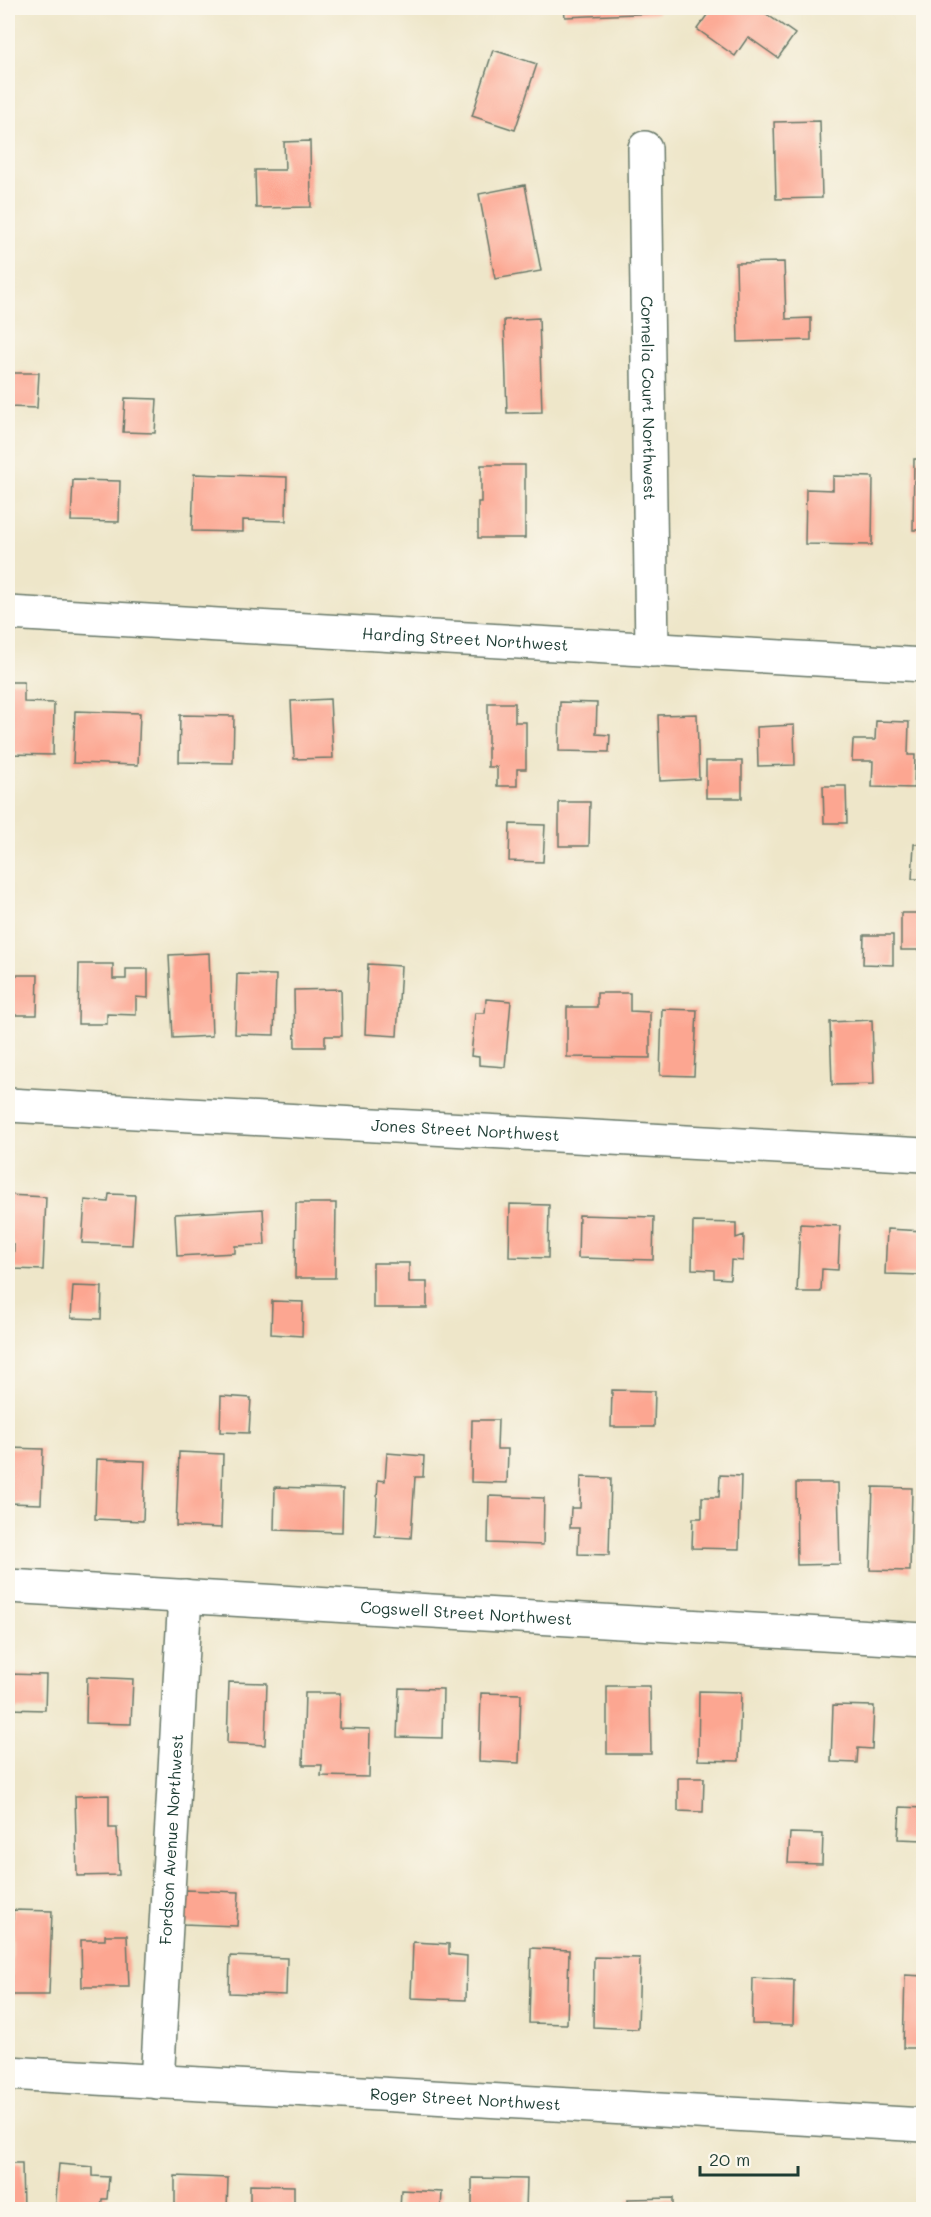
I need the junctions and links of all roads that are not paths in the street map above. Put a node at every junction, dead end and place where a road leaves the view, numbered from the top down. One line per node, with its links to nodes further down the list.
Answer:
1 (645, 148): 3 (street, Cornelia Court Northwest)
2 (8, 613): 3 (street, Harding Street Northwest)
3 (652, 650): 4 (street, Harding Street Northwest)
4 (924, 665)
5 (8, 1105): 6 (street, Jones Street Northwest)
6 (924, 1155)
7 (8, 1587): 8 (street, Cogswell Street Northwest)
8 (185, 1596): 9 (street, Cogswell Street Northwest); 11 (street, Fordson Avenue Northwest)
9 (924, 1640)
10 (8, 2073): 11 (street, Roger Street Northwest)
11 (157, 2082): 12 (street, Roger Street Northwest)
12 (924, 2125)

